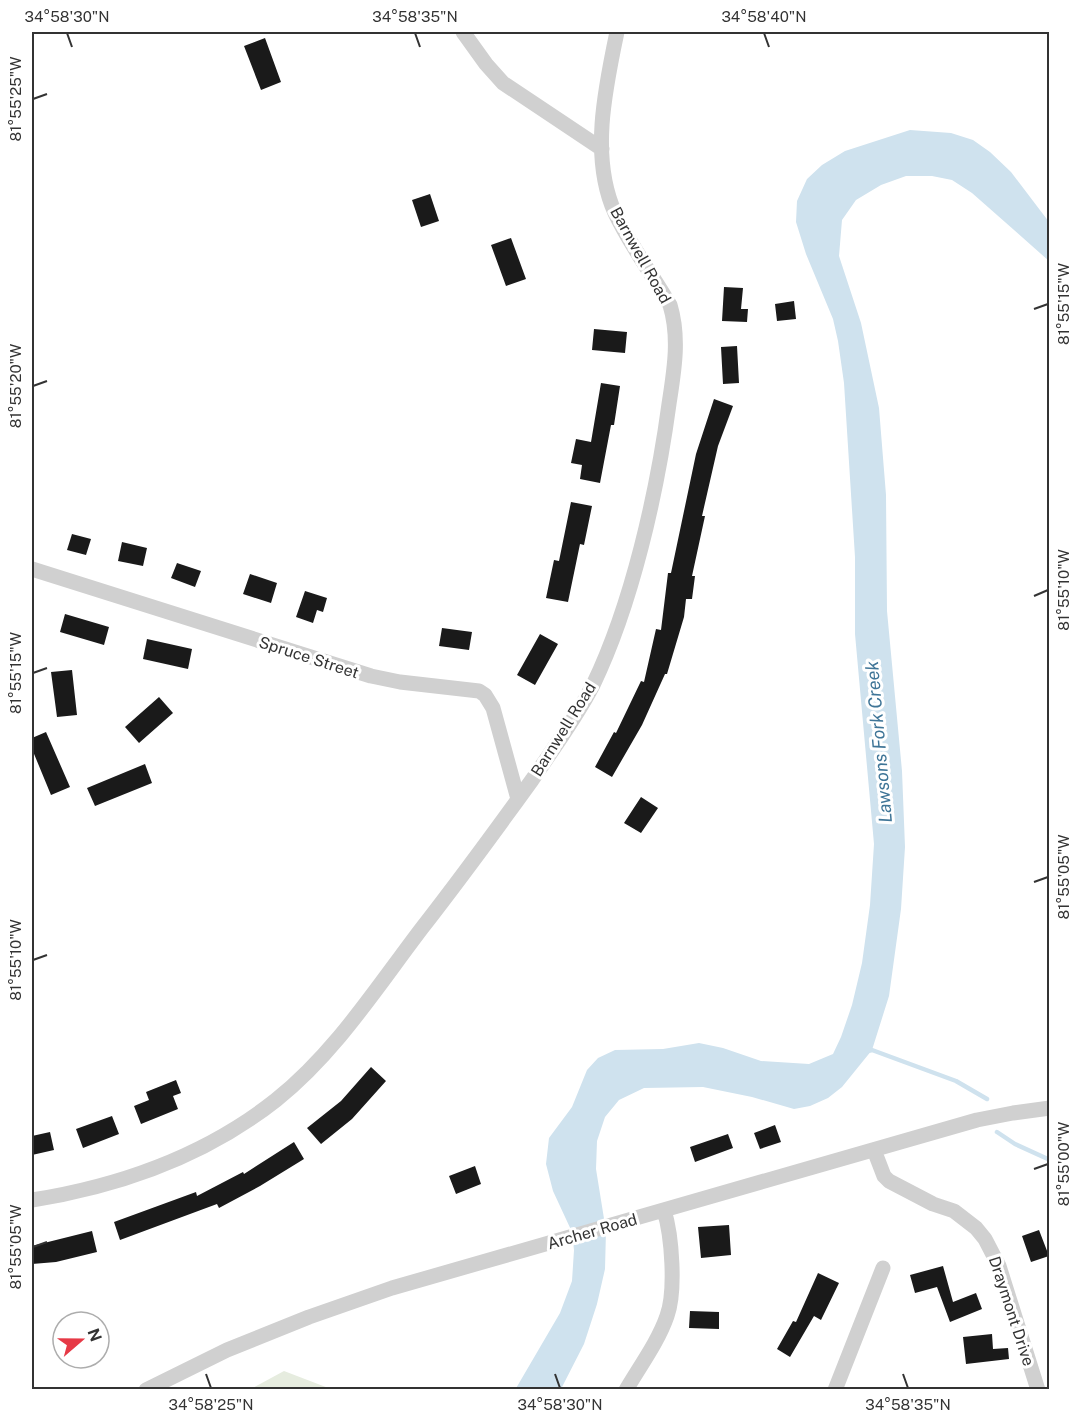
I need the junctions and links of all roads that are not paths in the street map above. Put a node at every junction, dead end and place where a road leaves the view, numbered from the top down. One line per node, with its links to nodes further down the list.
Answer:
1 (462, 32): 3 (street)
2 (617, 32): 3 (street, Barnwell Road)
3 (602, 149): 5 (street, Barnwell Road)
4 (32, 569): 5 (street, Spruce Street)
5 (518, 799): 8 (street, Barnwell Road)
6 (1050, 1108): 7 (street, Archer Road)
7 (874, 1150): 9 (street, Archer Road); 14 (street, Draymont Drive)
8 (32, 1200)
9 (664, 1210): 11 (street, Archer Road); 12 (street)
10 (883, 1268): 13 (street)
11 (146, 1389)
12 (626, 1389)
13 (835, 1389)
14 (1038, 1389)

